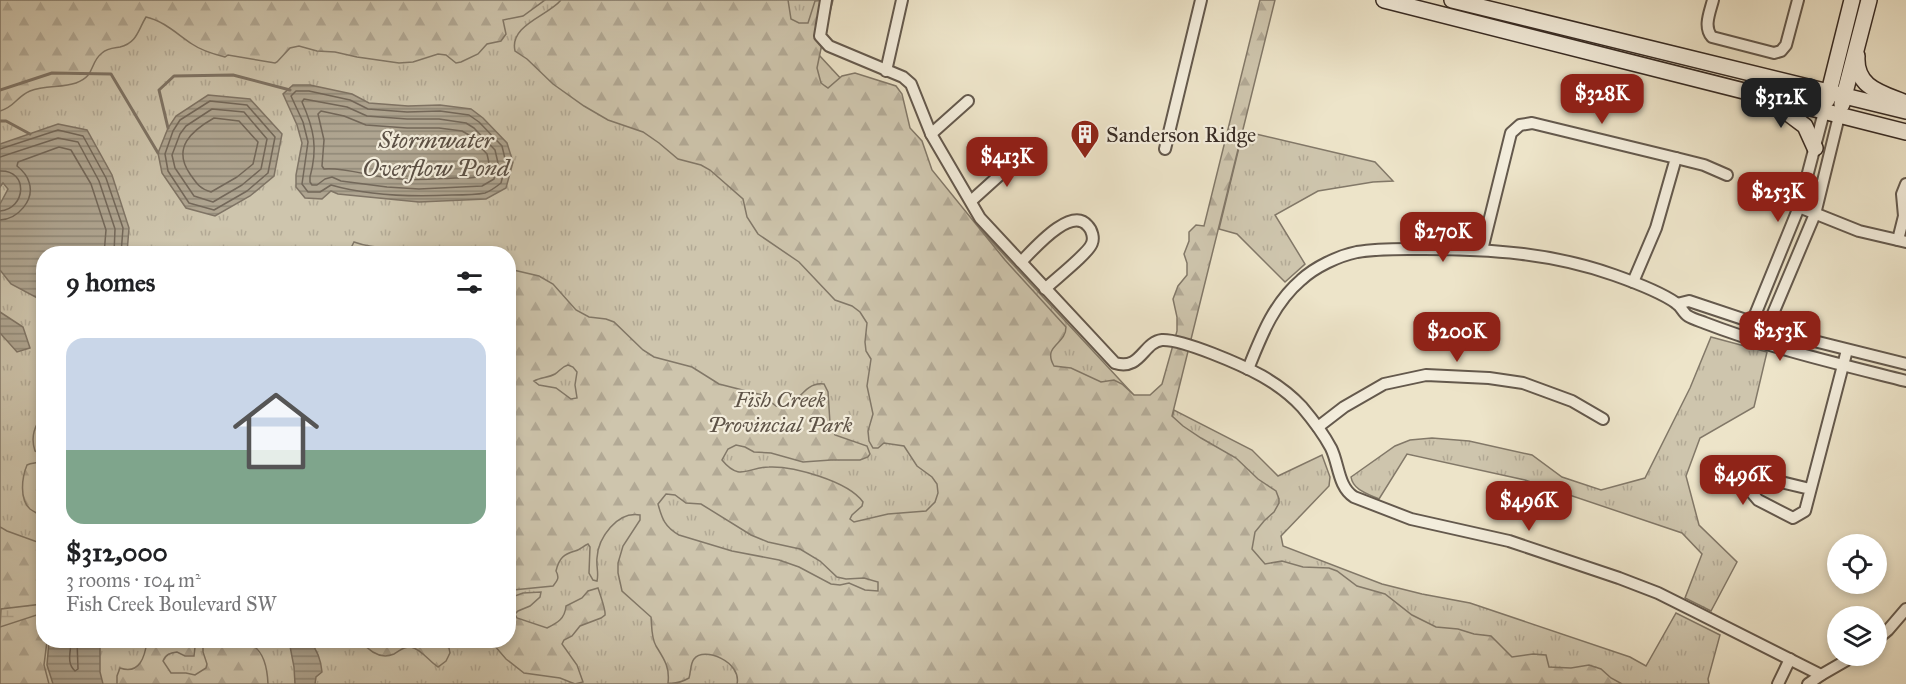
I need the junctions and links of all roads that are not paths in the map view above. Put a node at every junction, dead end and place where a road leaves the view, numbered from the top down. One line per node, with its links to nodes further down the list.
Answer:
1 (826, 0): 12 (street)
2 (902, 0): 12 (street)
3 (1201, 0): 24 (street)
4 (1384, 0): 10 (main road)
5 (1452, 0): 13 (main road)
6 (1713, 0): 7 (street)
7 (1798, 0)
8 (1852, 0): 13 (main road)
9 (1869, 0): 11 (main road)
10 (1410, 3): 15 (main road)
11 (1859, 36): 14 (main road); 17 (main road)
12 (886, 71): 22 (street)
13 (1829, 92): 14 (main road); 19 (main road)
14 (1844, 95): 18 (main road); 20 (main road)
15 (1765, 97): 19 (main road); 23 (main road)
16 (968, 102): 22 (street)
17 (1906, 103)
18 (1906, 111)
19 (1824, 112): 20 (main road); 23 (street)
20 (1839, 116): 21 (main road); 31 (street)
21 (1906, 132)
22 (931, 134): 29 (street)
23 (1815, 148): 30 (street)
24 (1165, 149)
25 (1023, 154): 29 (street)
26 (1676, 158): 27 (street); 33 (street); 35 (street)
27 (1726, 175)
28 (1906, 184): 32 (street)
29 (971, 201): 34 (street)
30 (1800, 207): 31 (street); 38 (street)
31 (1815, 214): 32 (street); 39 (street)
32 (1902, 241)
33 (1482, 250): 35 (street); 45 (street)
34 (1021, 262): 36 (street); 36 (street)
35 (1633, 282): 37 (street)
36 (1045, 289): 45 (street)
37 (1677, 304): 38 (street); 40 (street)
38 (1752, 322): 39 (street); 40 (street)
39 (1767, 327): 41 (street); 42 (street)
40 (1746, 338): 41 (street)
41 (1761, 342): 44 (street)
42 (1848, 350): 43 (street); 44 (street)
43 (1906, 364)
44 (1844, 365): 46 (street); 49 (street)
45 (1248, 369): 48 (street)
46 (1906, 381)
47 (1603, 419): 48 (street)
48 (1318, 426): 52 (street)
49 (1810, 489): 49 (street)
50 (1906, 609): 51 (street)
51 (1887, 631)
52 (1790, 659): 54 (street); 55 (street)
53 (1837, 666): 54 (street)
54 (1821, 675): 56 (street)
55 (1778, 684)
56 (1808, 684)

